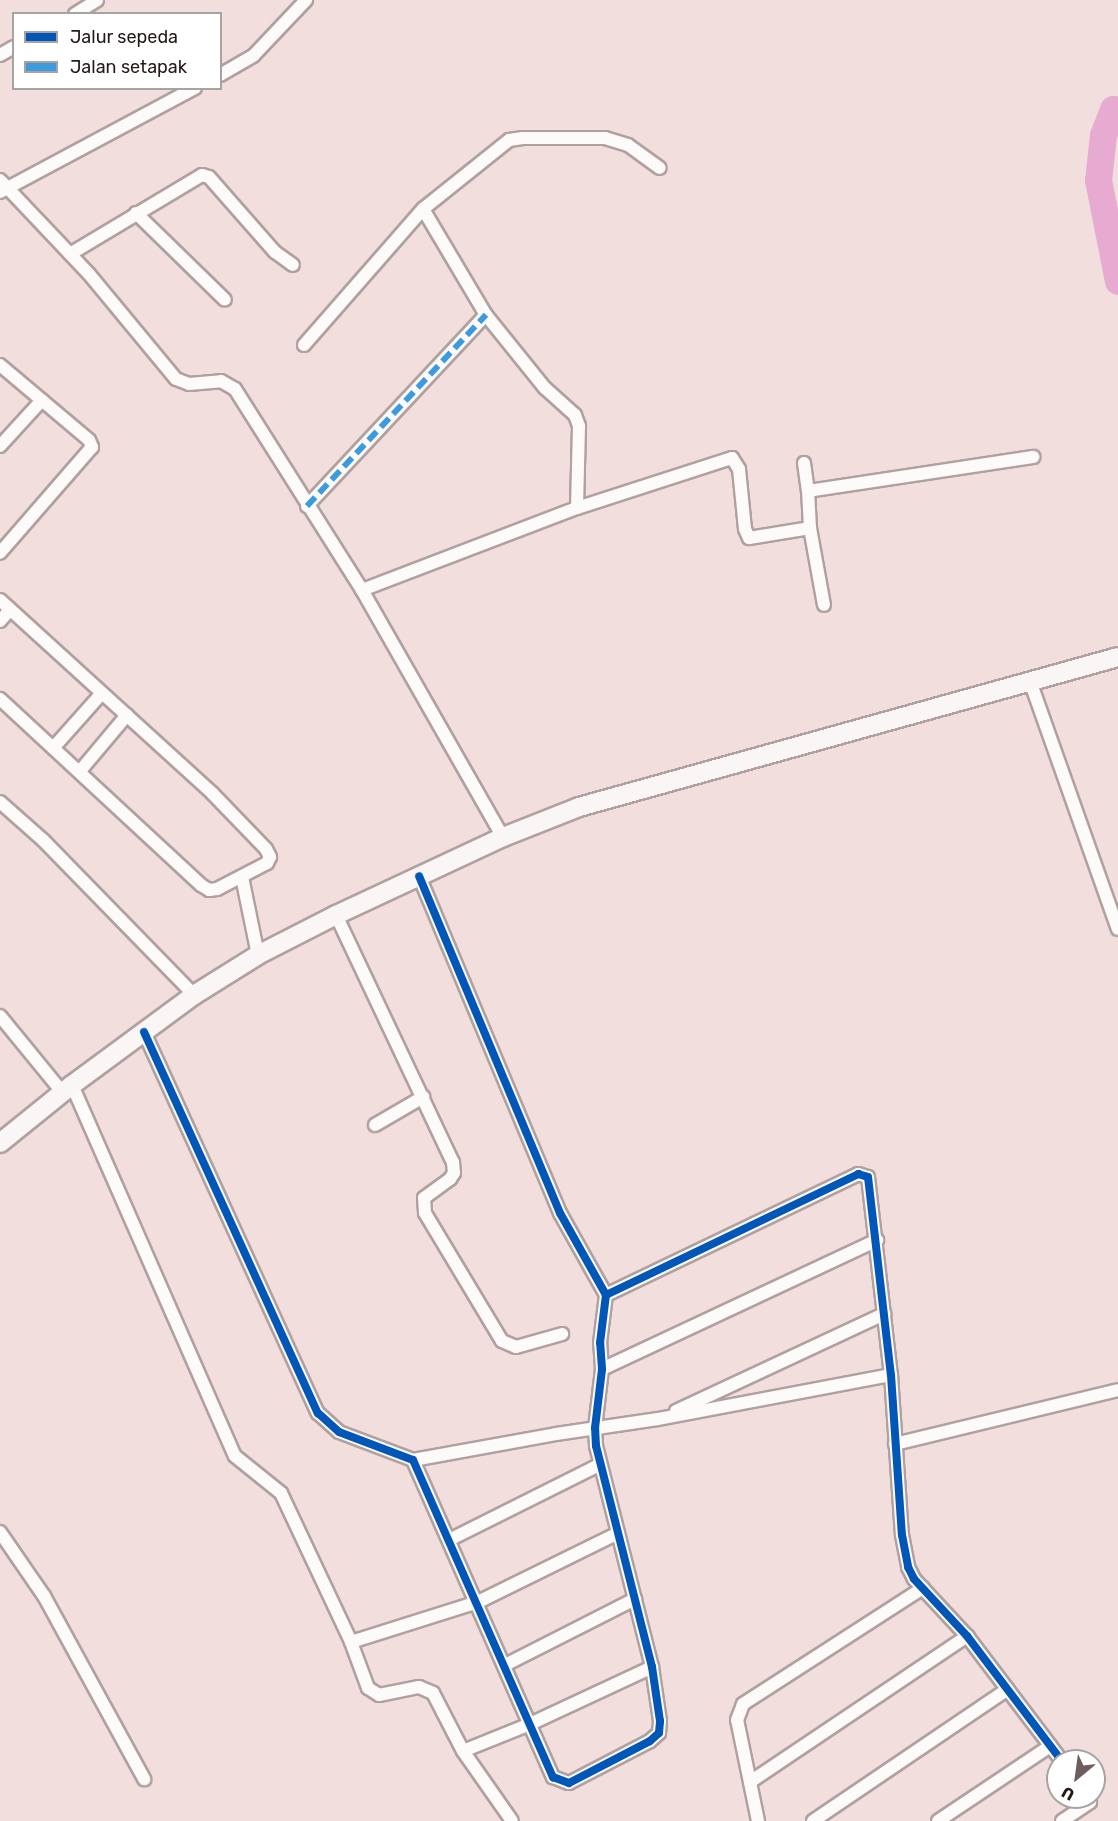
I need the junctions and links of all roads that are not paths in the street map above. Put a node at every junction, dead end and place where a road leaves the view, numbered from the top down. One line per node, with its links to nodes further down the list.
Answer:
1 (97, 0): 3 (street)
2 (306, 0): 4 (street)
3 (78, 12)
4 (222, 74)
5 (191, 90): 7 (street)
6 (660, 168): 8 (street)
7 (3, 186): 10 (street)
8 (423, 209): 13 (street); 14 (street)
9 (136, 213): 10 (street); 11 (street); 12 (street)
10 (70, 254): 21 (street)
11 (292, 265)
12 (225, 300)
13 (486, 315): 21 (street); 22 (street)
14 (304, 345)
15 (0, 365): 16 (street)
16 (42, 400): 17 (street); 24 (street)
17 (0, 446)
18 (1033, 457): 20 (street)
19 (804, 463): 20 (street)
20 (808, 491): 23 (street)
21 (307, 506): 25 (street)
22 (577, 508): 23 (street); 25 (street)
23 (810, 528): 27 (street)
24 (0, 553)
25 (362, 590): 38 (street)
26 (0, 600): 28 (street)
27 (824, 605)
28 (10, 610): 29 (street); 32 (street)
29 (0, 621)
30 (1118, 657): 31 (street)
31 (1030, 681): 38 (street); 42 (street)
32 (101, 694): 34 (street); 35 (street)
33 (0, 699): 35 (street)
34 (126, 715): 36 (street); 40 (street)
35 (54, 747): 36 (street)
36 (80, 771): 40 (street)
37 (0, 802): 44 (street)
38 (503, 837): 39 (street)
39 (419, 876): 41 (street); 52 (street)
40 (242, 877): 43 (street)
41 (336, 915): 43 (street); 48 (street)
42 (1118, 929)
43 (258, 955): 44 (street)
44 (194, 995): 46 (street)
45 (0, 1016): 47 (street)
46 (144, 1032): 47 (street); 61 (street)
47 (67, 1089): 50 (street); 70 (street)
48 (423, 1097): 49 (street); 54 (street)
49 (375, 1125)
50 (0, 1143)
51 (877, 1240): 52 (street); 53 (street); 55 (street)
52 (606, 1295): 55 (street)
53 (885, 1314): 56 (street); 58 (street)
54 (562, 1334)
55 (602, 1369): 59 (street)
56 (891, 1375): 58 (street); 60 (street)
57 (1118, 1390): 60 (street)
58 (658, 1419): 59 (street)
59 (595, 1428): 61 (street); 62 (street)
60 (895, 1444): 66 (street)
61 (413, 1460): 65 (street)
62 (599, 1465): 64 (street); 65 (street)
63 (0, 1532): 78 (street)
64 (618, 1533): 67 (street); 68 (street)
65 (449, 1540): 68 (street)
66 (923, 1588): 69 (street); 79 (street)
67 (635, 1599): 71 (street); 72 (street)
68 (478, 1602): 70 (street); 71 (street)
69 (967, 1636): 73 (street); 79 (street)
70 (351, 1642): 77 (street)
71 (505, 1665): 74 (street)
72 (652, 1667): 74 (street); 74 (street)
73 (1008, 1689): 75 (street); 83 (street)
74 (530, 1724): 77 (street)
75 (1050, 1746): 76 (street); 84 (street)
76 (1052, 1749)
77 (463, 1751): 81 (street)
78 (144, 1779)
79 (750, 1782): 82 (street)
80 (1080, 1809): 85 (street)
81 (512, 1821)
82 (758, 1821)
83 (813, 1821)
84 (938, 1821)
85 (1062, 1821)

